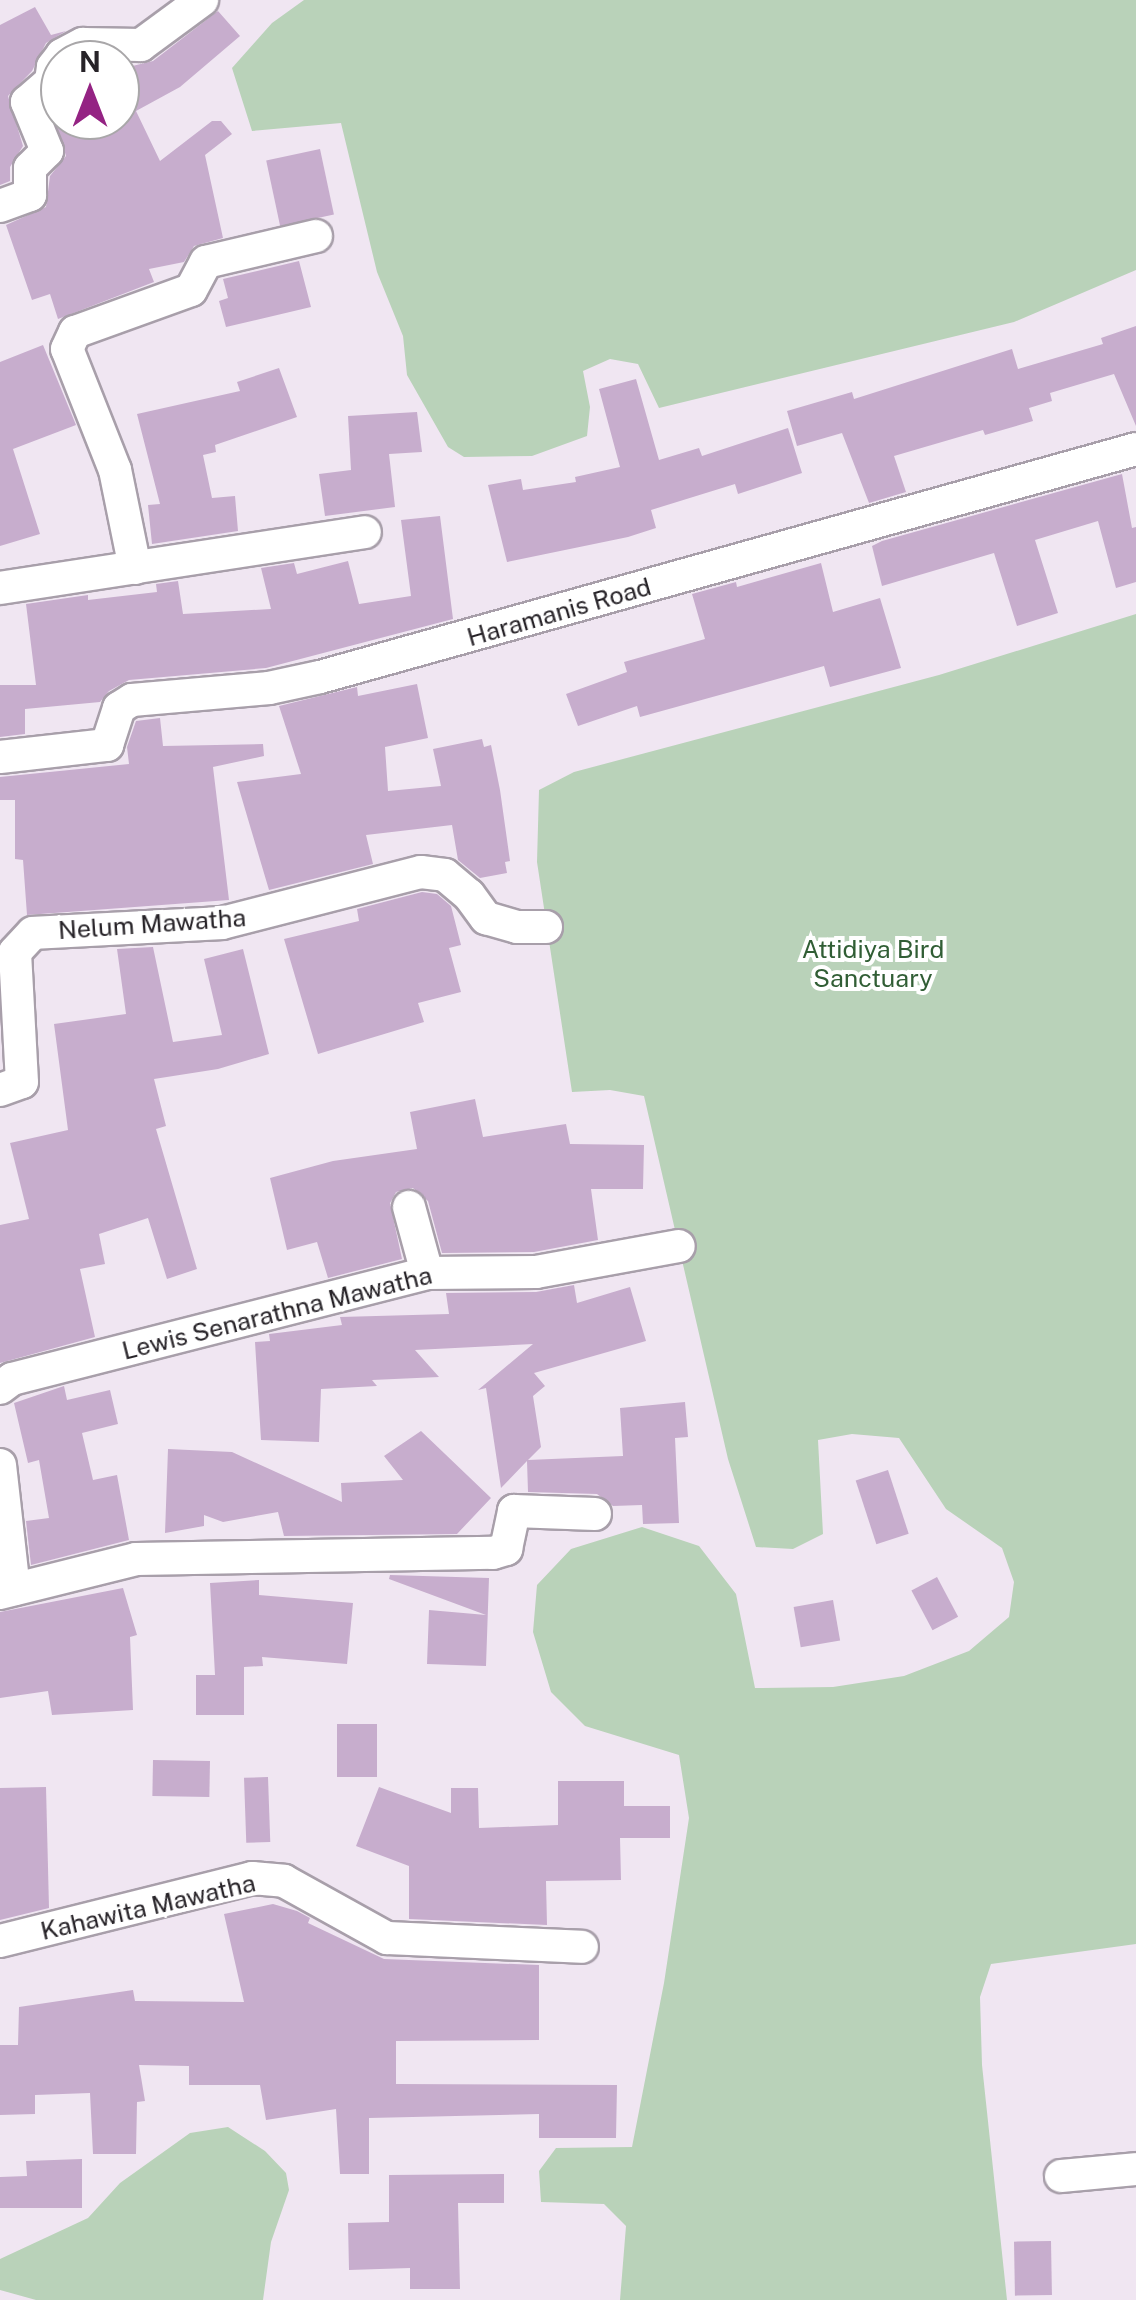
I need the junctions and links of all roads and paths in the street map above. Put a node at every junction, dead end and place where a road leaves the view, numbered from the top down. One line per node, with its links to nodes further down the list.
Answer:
1 (202, 0): 2 (street)
2 (0, 206)
3 (316, 236): 6 (street)
4 (1136, 448): 8 (street, Haramanis Road)
5 (366, 532): 6 (street)
6 (135, 568): 7 (street)
7 (0, 588)
8 (0, 756)
9 (546, 927): 10 (street, Nelum Mawatha)
10 (0, 1090)
11 (409, 1207): 13 (street)
12 (679, 1246): 13 (street, Lewis Senarathna Mawatha)
13 (426, 1273): 14 (street, Lewis Senarathna Mawatha)
14 (0, 1388)
15 (0, 1465): 17 (street)
16 (595, 1514): 17 (street)
17 (7, 1591)
18 (0, 1941): 19 (street, Kahawita Mawatha)
19 (582, 1947)
20 (1136, 2169): 21 (street)
21 (1062, 2176)

